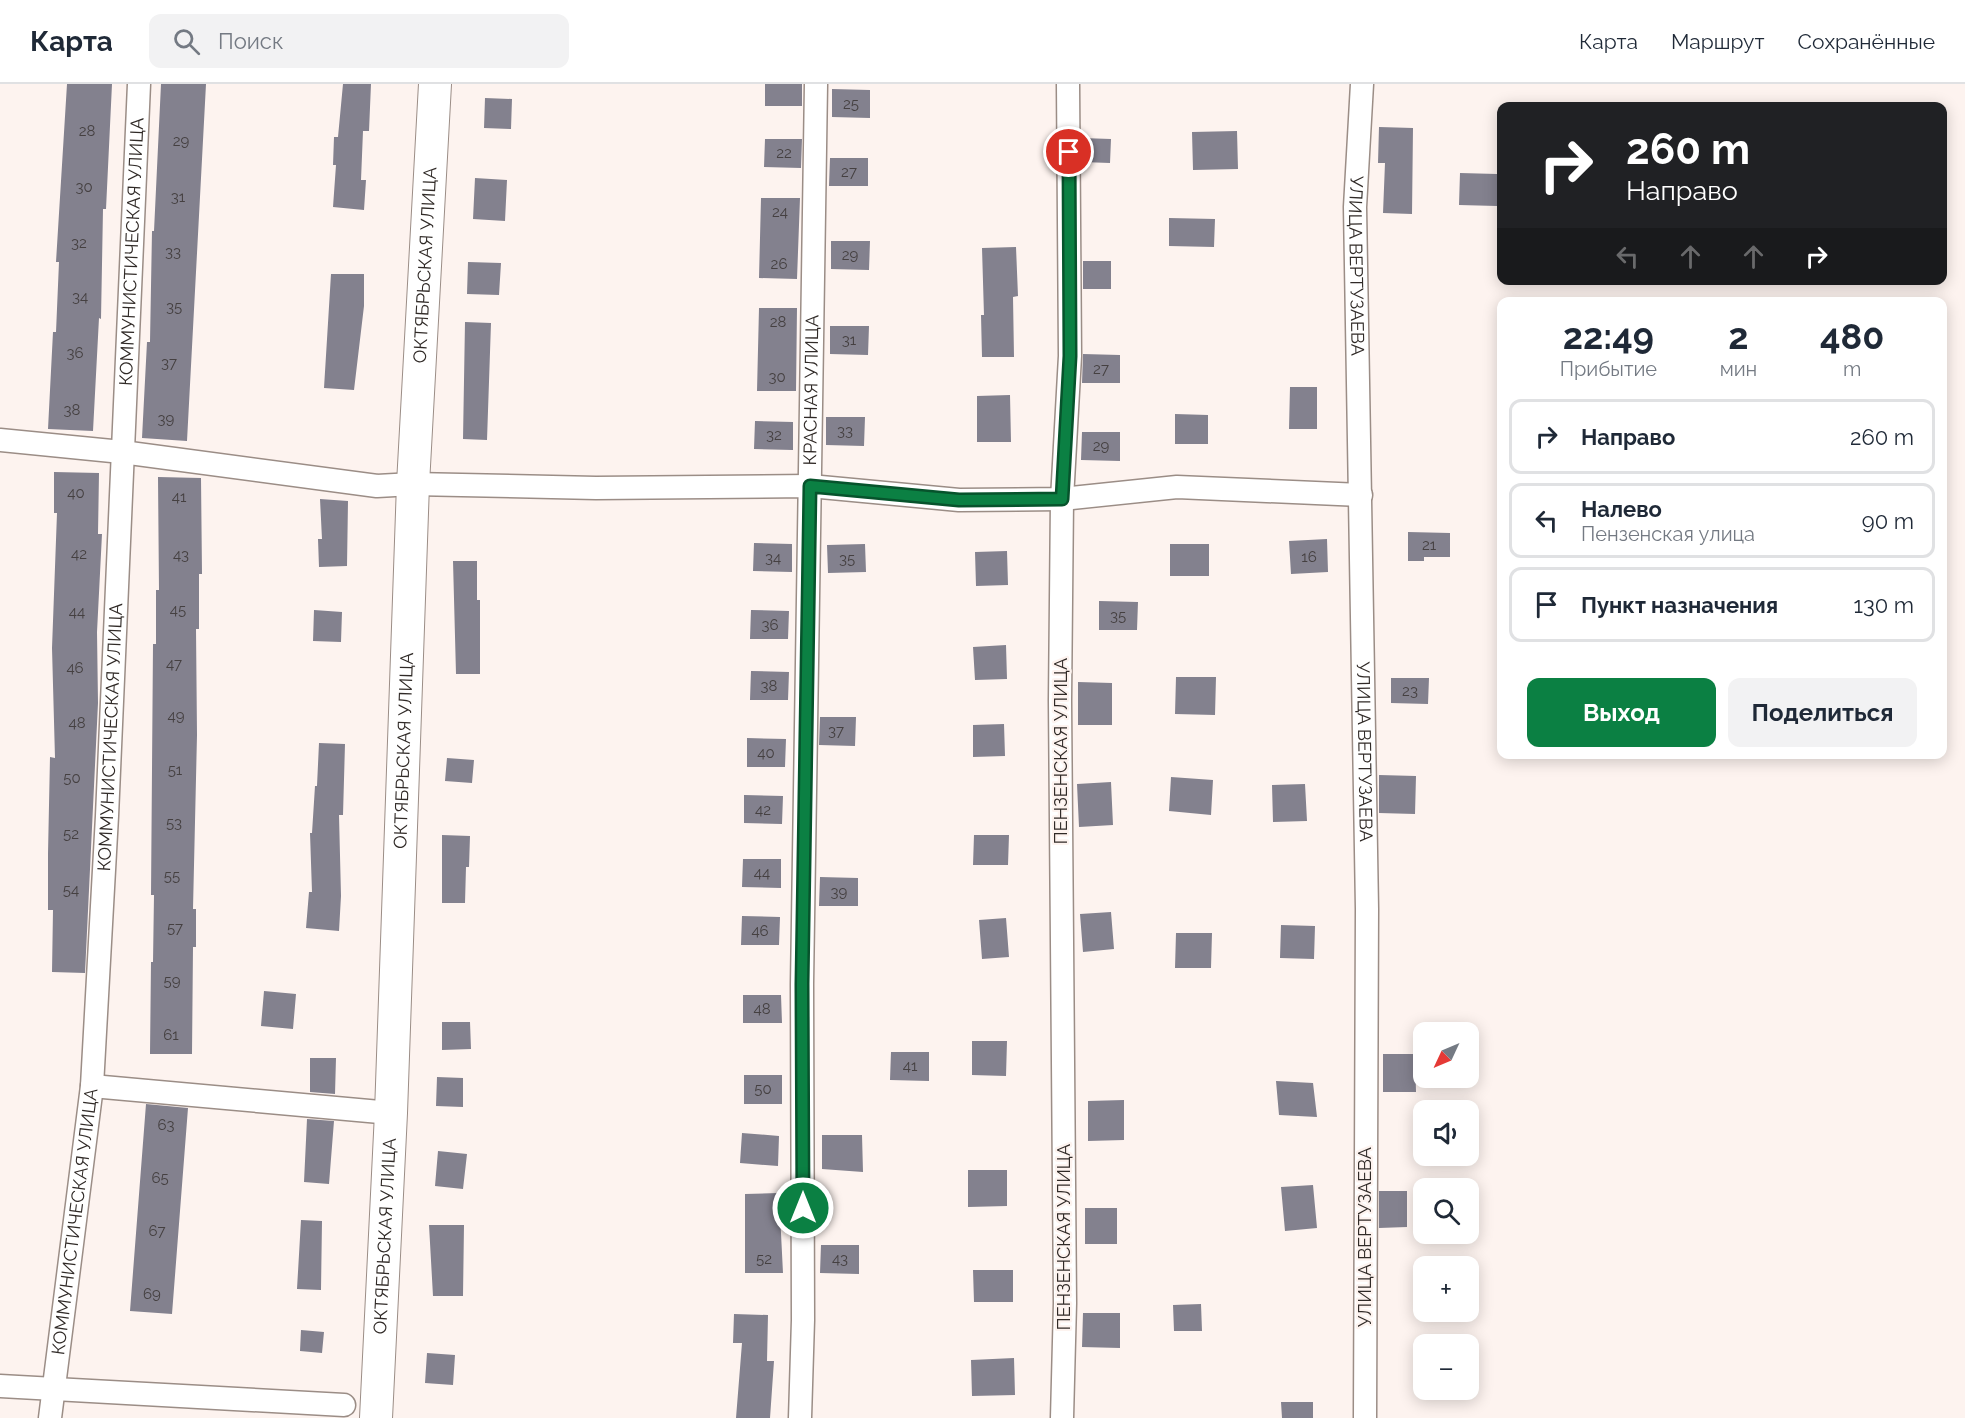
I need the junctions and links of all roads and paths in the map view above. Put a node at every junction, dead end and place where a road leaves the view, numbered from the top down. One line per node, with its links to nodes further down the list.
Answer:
1 (139, 84): 7 (street, КОММУНИСТИЧЕСКАЯ УЛИЦА)
2 (435, 84): 8 (main road, ОКТЯБРЬСКАЯ УЛИЦА)
3 (816, 84): 9 (street, КРАСНАЯ УЛИЦА)
4 (1068, 84): 11 (street, ПЕНЗЕНСКАЯ УЛИЦА)
5 (1362, 84): 10 (street, УЛИЦА ВЕРТУЗАЕВА)
6 (0, 440): 7 (street)
7 (122, 452): 8 (street); 12 (street, КОММУНИСТИЧЕСКАЯ УЛИЦА)
8 (413, 484): 9 (street); 13 (main road, ОКТЯБРЬСКАЯ УЛИЦА)
9 (810, 486): 11 (street); 19 (street, КРАСНАЯ УЛИЦА)
10 (1361, 495): 11 (street); 21 (street, УЛИЦА ВЕРТУЗАЕВА)
11 (1062, 499): 20 (street, ПЕНЗЕНСКАЯ УЛИЦА)
12 (92, 1086): 13 (street); 15 (street, КОММУНИСТИЧЕСКАЯ УЛИЦА)
13 (391, 1113): 18 (main road, ОКТЯБРЬСКАЯ УЛИЦА)
14 (0, 1386): 15 (street)
15 (52, 1389): 16 (street); 17 (street, КОММУНИСТИЧЕСКАЯ УЛИЦА)
16 (344, 1406)
17 (50, 1418)
18 (376, 1418)
19 (800, 1418)
20 (1062, 1418)
21 (1365, 1418)

